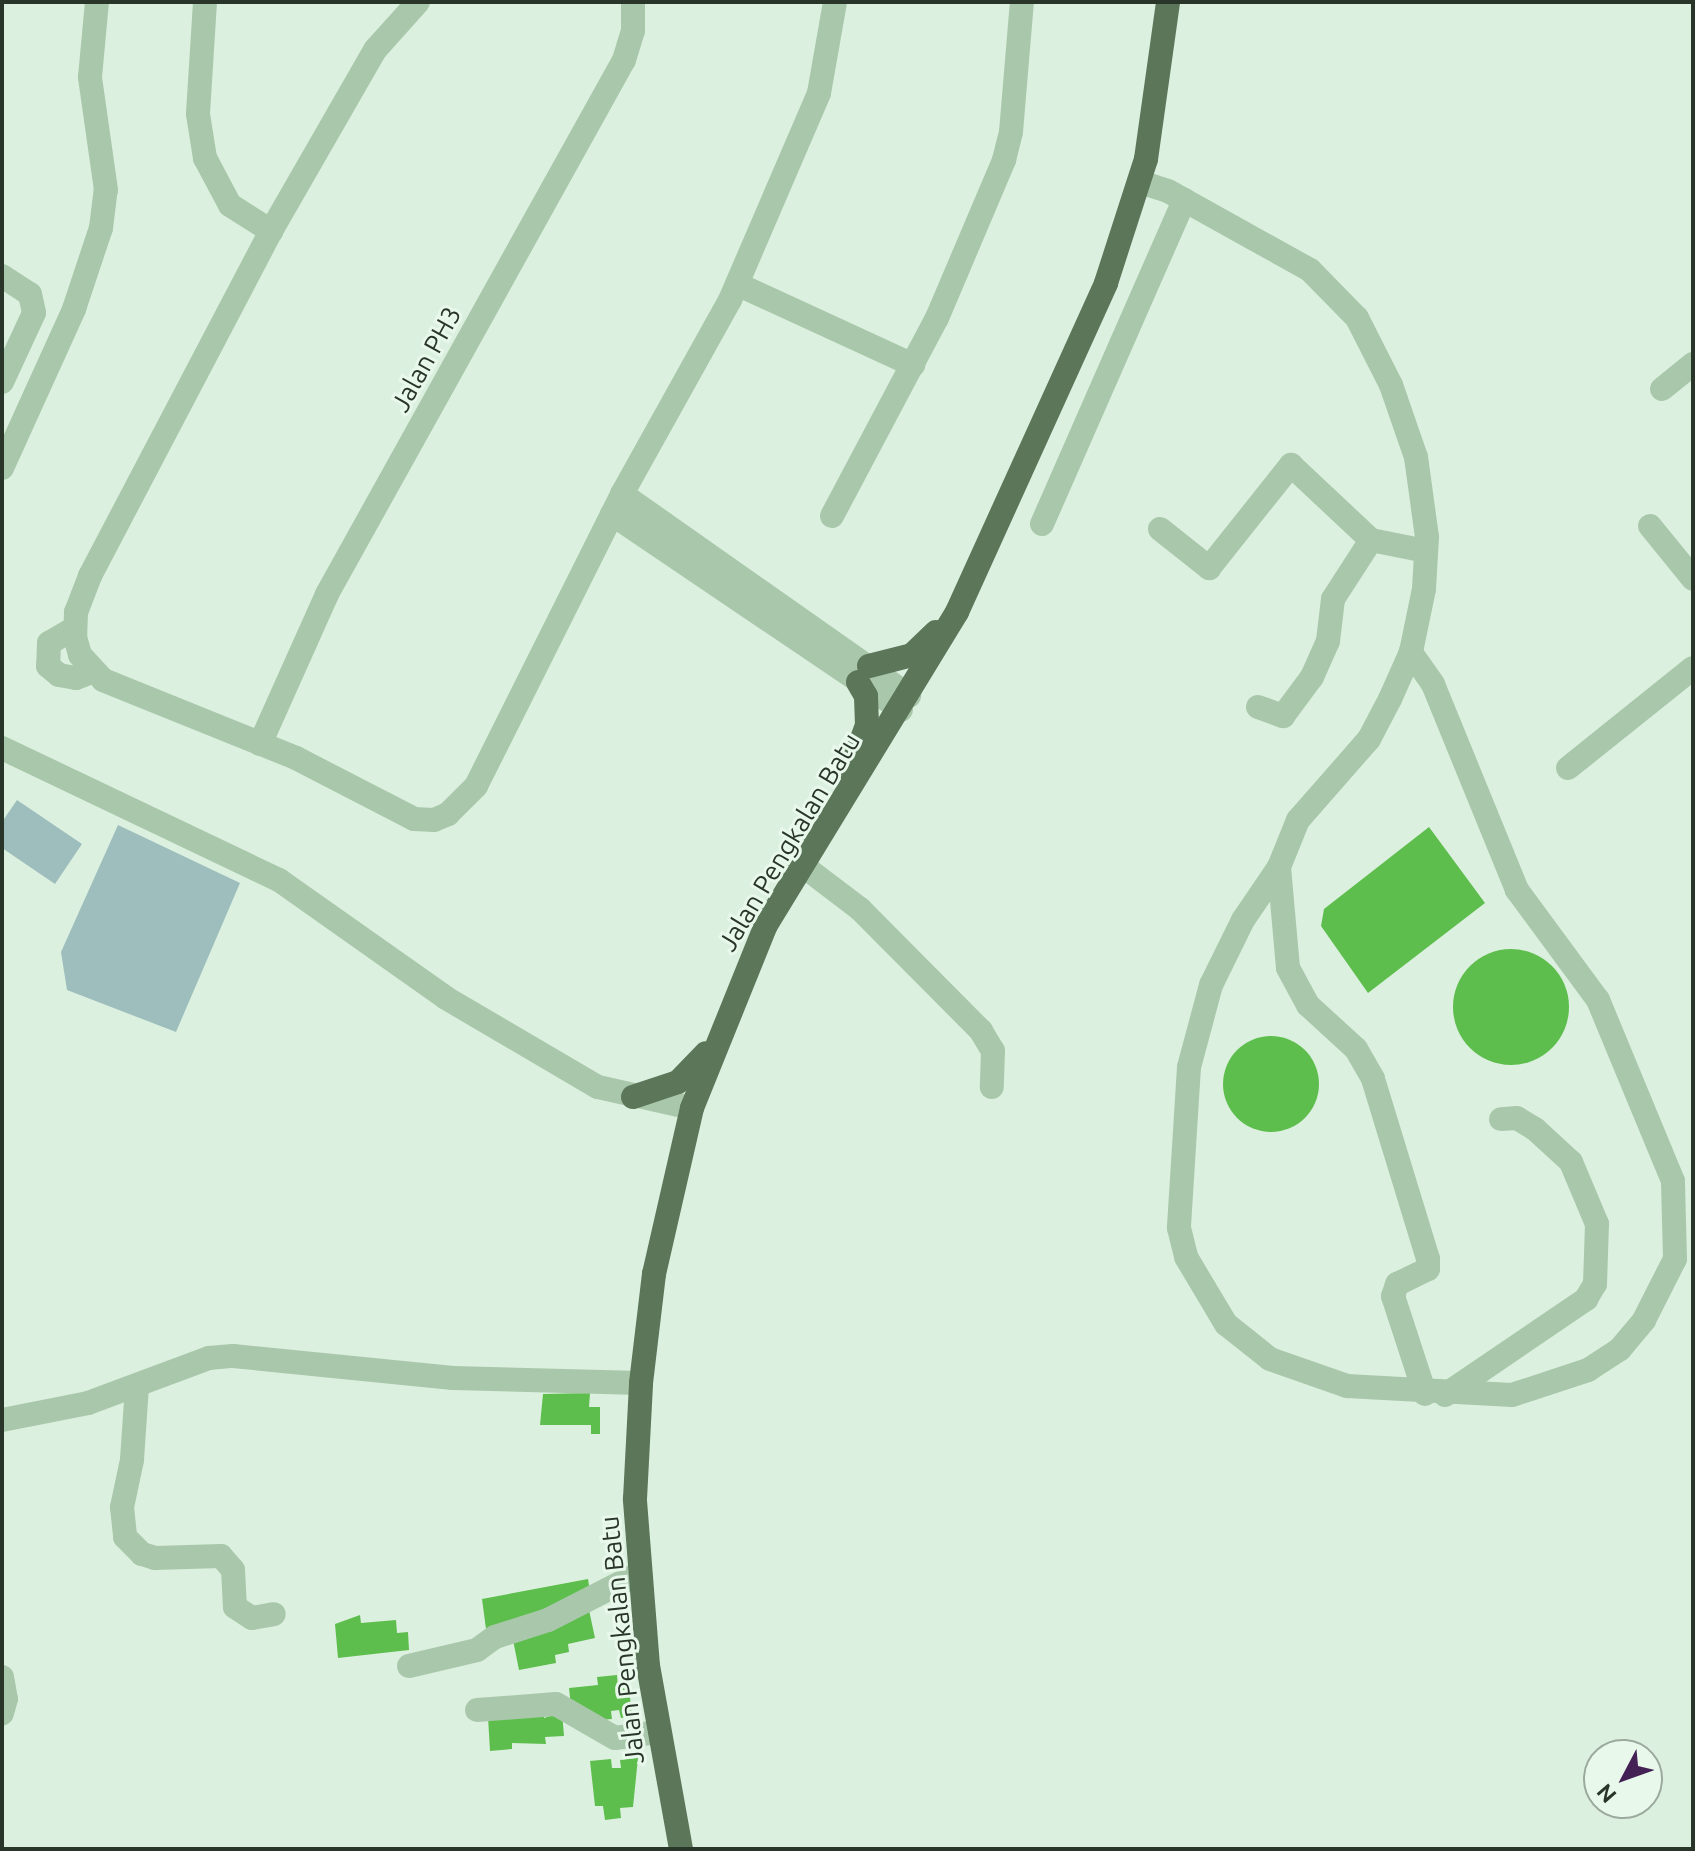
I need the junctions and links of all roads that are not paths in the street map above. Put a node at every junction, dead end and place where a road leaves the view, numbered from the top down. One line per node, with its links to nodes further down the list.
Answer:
1 (97, 2): 17 (street)
2 (205, 2): 10 (street)
3 (418, 2): 10 (street)
4 (633, 2): 34 (street, Jalan PH3)
5 (835, 2): 12 (street)
6 (1022, 2): 14 (street)
7 (1168, 2): 8 (main road, Jalan Pengkalan Batu)
8 (1140, 182): 9 (street); 26 (main road, Jalan Pengkalan Batu)
9 (1184, 200): 20 (street); 24 (street)
10 (271, 231): 27 (street)
11 (2, 276): 15 (street)
12 (737, 284): 14 (street); 18 (street)
13 (1693, 364): 16 (street)
14 (913, 365): 19 (street)
15 (2, 382)
16 (1662, 389)
17 (2, 468)
18 (617, 504): 31 (street); 34 (street)
19 (832, 516)
20 (1042, 524)
21 (1650, 526): 25 (street)
22 (1160, 529): 23 (street)
23 (1371, 540): 24 (street); 33 (street)
24 (1426, 551): 28 (street)
25 (1693, 579)
26 (957, 612): 31 (main road); 32 (main road, Jalan Pengkalan Batu)
27 (75, 628): 30 (street); 30 (street)
28 (1411, 652): 39 (street); 47 (street)
29 (1693, 668): 36 (street)
30 (92, 672): 34 (street)
31 (863, 674): 32 (street); 37 (main road)
32 (905, 703): 37 (main road, Jalan Pengkalan Batu)
33 (1258, 707)
34 (260, 744)
35 (2, 748): 42 (street)
36 (1568, 768)
37 (836, 811): 38 (main road, Jalan Pengkalan Batu)
38 (802, 865): 40 (main road, Jalan Pengkalan Batu); 41 (street)
39 (1279, 867): 47 (street); 47 (street)
40 (719, 1033): 42 (main road); 43 (main road, Jalan Pengkalan Batu)
41 (992, 1087)
42 (633, 1097): 43 (street)
43 (692, 1108): 45 (main road, Jalan Pengkalan Batu)
44 (1501, 1119): 47 (street)
45 (641, 1383): 46 (street); 49 (main road, Jalan Pengkalan Batu)
46 (137, 1386): 48 (street); 50 (street)
47 (1435, 1394)
48 (7, 1415)
49 (638, 1574): 51 (street); 55 (main road, Jalan Pengkalan Batu)
50 (274, 1614)
51 (409, 1666)
52 (2, 1677): 54 (street)
53 (477, 1710): 55 (street)
54 (2, 1713)
55 (657, 1732): 56 (main road, Jalan Pengkalan Batu)
56 (681, 1849)

